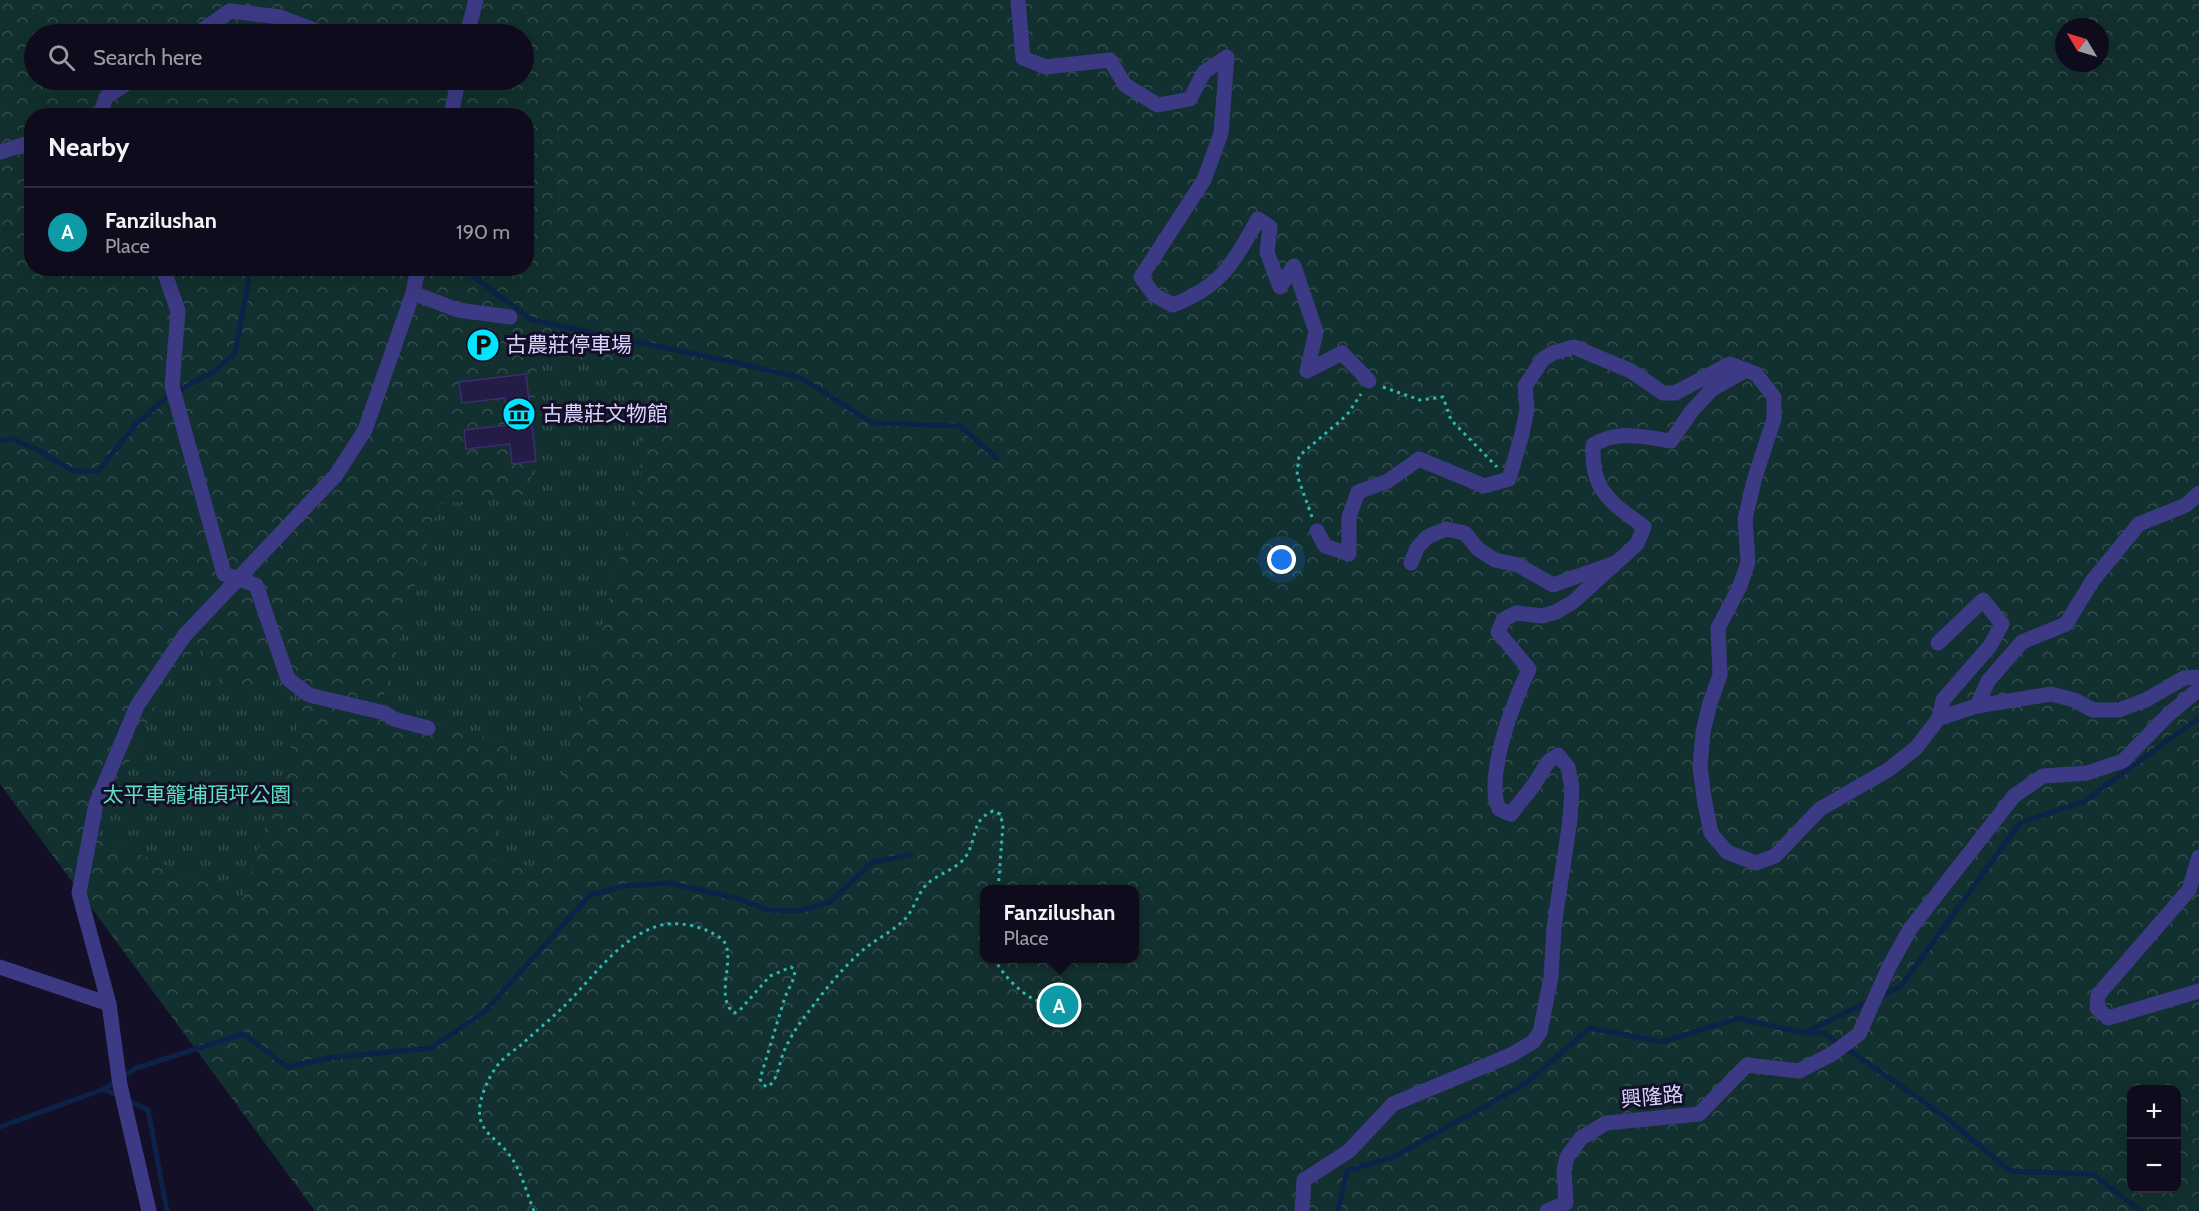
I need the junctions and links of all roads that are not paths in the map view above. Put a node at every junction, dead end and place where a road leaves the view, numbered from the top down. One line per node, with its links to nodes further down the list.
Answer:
1 (476, 0): 5 (street)
2 (1018, 0): 17 (street)
3 (211, 24): 4 (street)
4 (299, 24)
5 (470, 24)
6 (118, 90): 8 (street)
7 (456, 90): 9 (street)
8 (102, 108)
9 (452, 108)
10 (24, 144): 11 (street)
11 (0, 152)
12 (167, 276): 22 (street)
13 (416, 276): 14 (street)
14 (413, 293): 15 (street); 22 (street)
15 (510, 316)
16 (1746, 370): 19 (street); 21 (street); 27 (street)
17 (1369, 381)
18 (2199, 493): 26 (street)
19 (1317, 531)
20 (1411, 563): 21 (street)
21 (1614, 563): 34 (street)
22 (237, 579): 28 (street); 32 (street)
23 (1938, 643): 27 (street)
24 (2199, 676): 26 (street)
25 (2199, 689): 35 (street, 興隆路)
26 (1977, 706): 27 (street)
27 (1939, 718)
28 (428, 728)
29 (2199, 856): 31 (street)
30 (0, 967): 32 (street)
31 (2199, 992)
32 (109, 1004): 33 (street)
33 (149, 1211)
34 (1302, 1211)
35 (1547, 1211)

